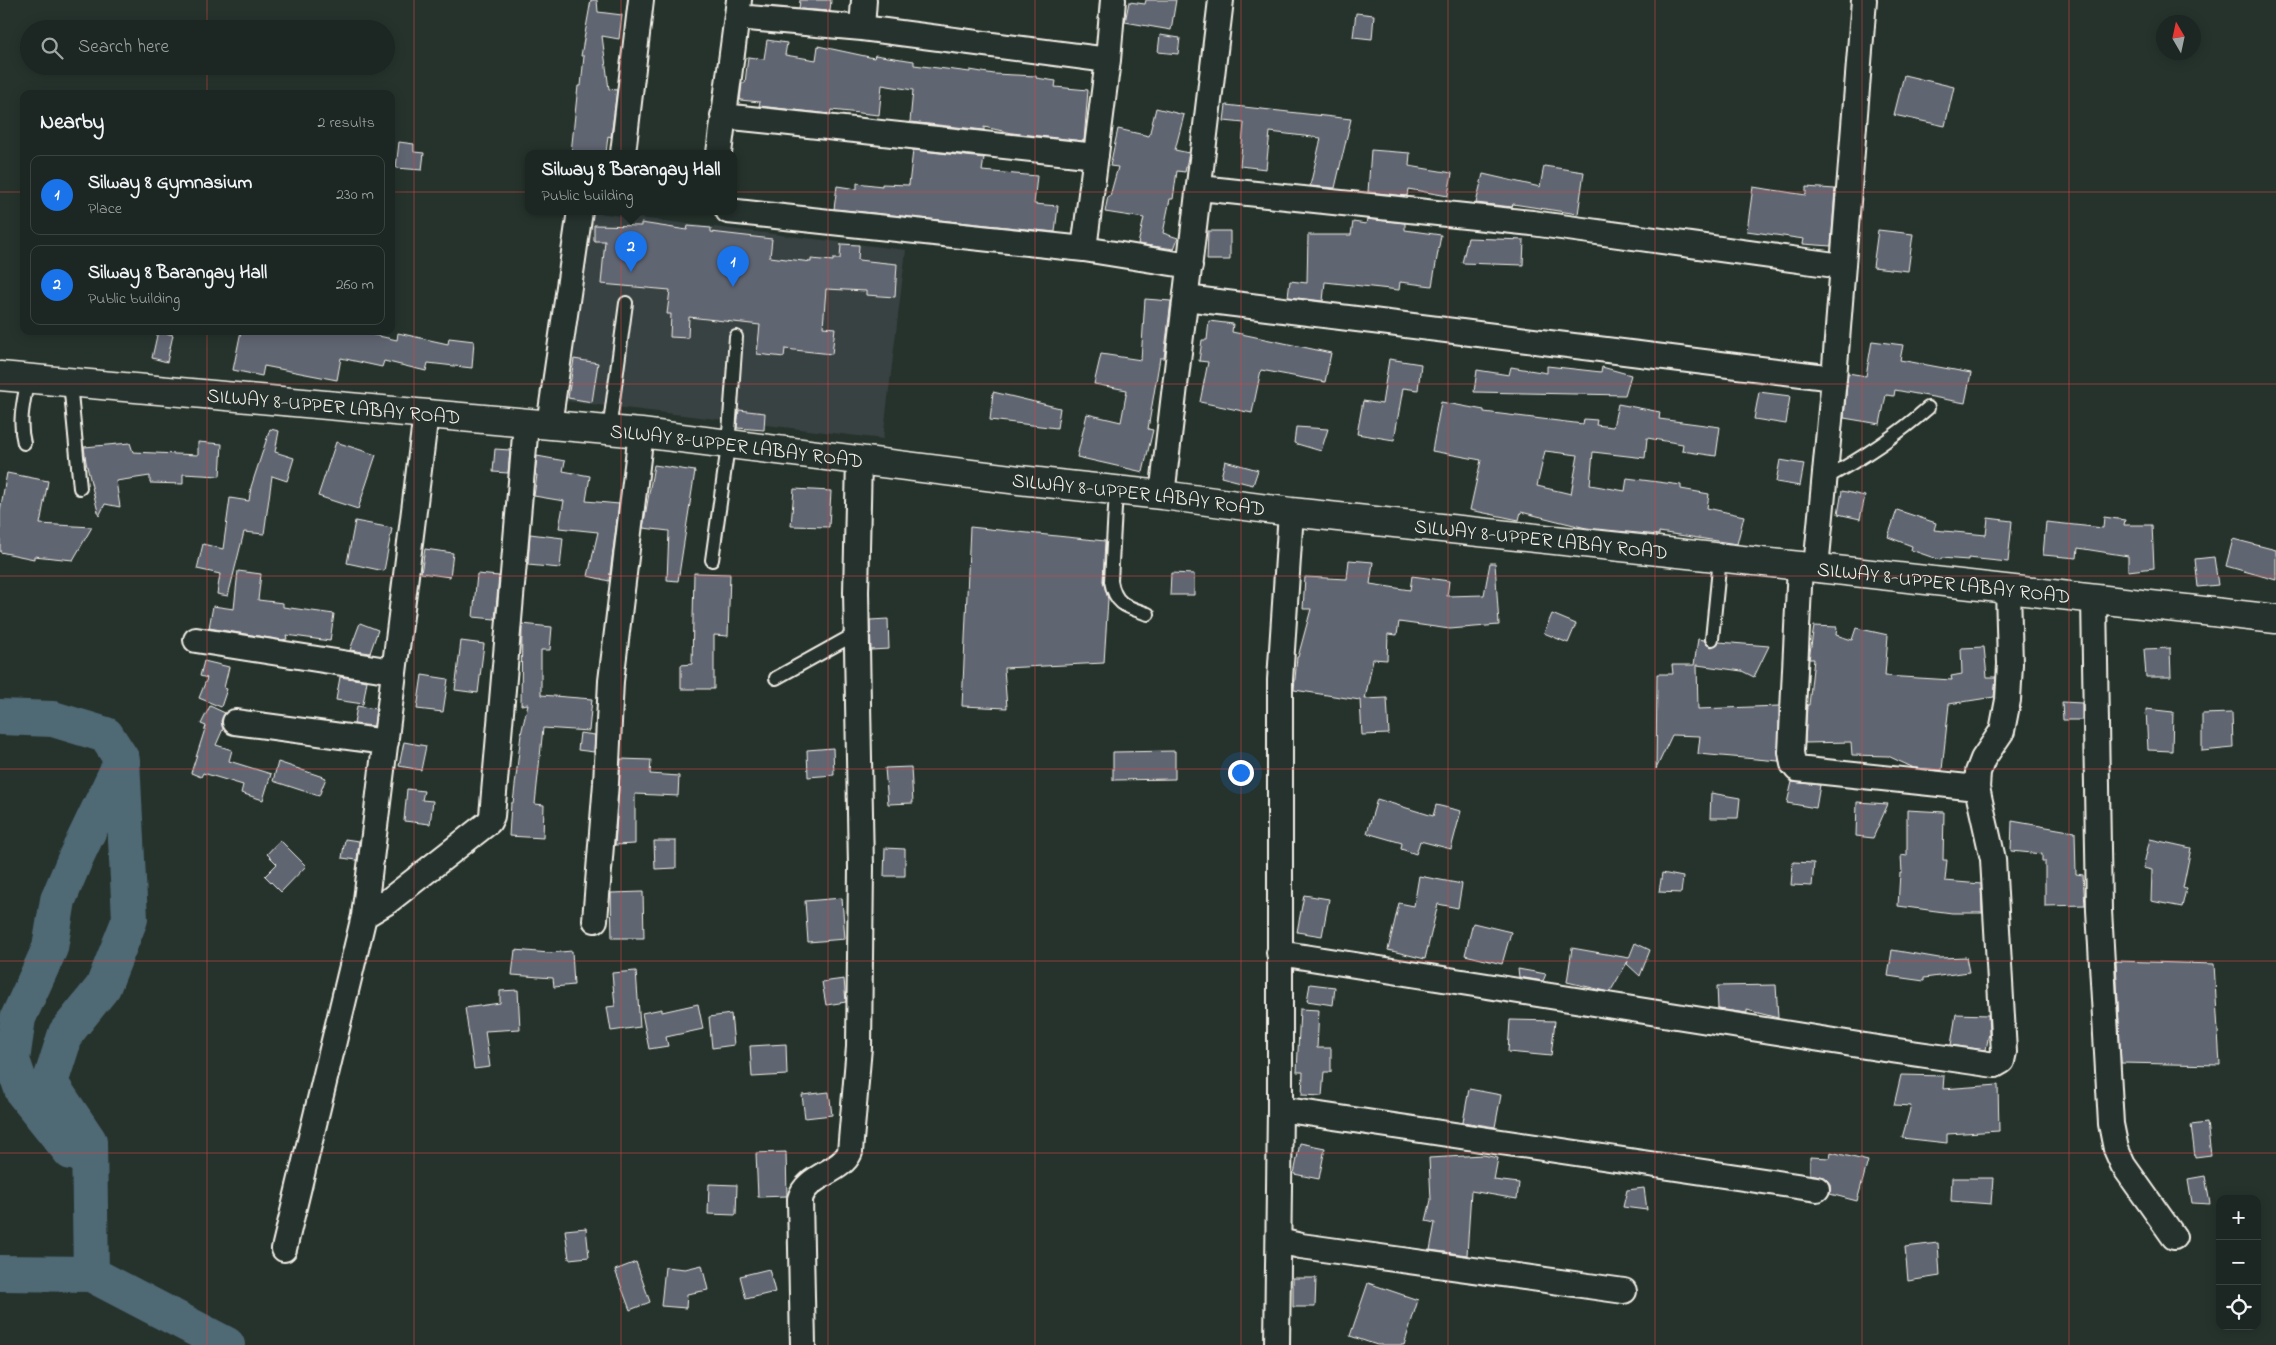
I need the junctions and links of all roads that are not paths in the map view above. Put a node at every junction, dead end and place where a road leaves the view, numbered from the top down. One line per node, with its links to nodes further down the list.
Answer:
1 (641, 0): 10 (street)
2 (864, 0): 7 (street)
3 (1113, 0): 8 (street)
4 (1221, 0): 13 (street)
5 (1864, 0): 18 (street)
6 (738, 8): 7 (street); 9 (street)
7 (862, 28): 8 (street)
8 (1108, 60): 12 (street)
9 (724, 116): 11 (street); 12 (street)
10 (623, 150)
11 (720, 150)
12 (1096, 156): 16 (street)
13 (1200, 188): 17 (street); 18 (street)
14 (737, 212): 16 (street)
15 (579, 215): 28 (street)
16 (1084, 250): 17 (street)
17 (1190, 266): 19 (street)
18 (1842, 266): 24 (street)
19 (1186, 298): 24 (street); 37 (street)
20 (626, 303): 29 (lane)
21 (736, 338): 32 (lane)
22 (0, 376): 23 (main road, SILWAY 8-UPPER LABAY ROAD)
23 (28, 378): 25 (main road, SILWAY 8-UPPER LABAY ROAD); 31 (lane)
24 (1834, 378): 34 (street)
25 (70, 382): 27 (main road, SILWAY 8-UPPER LABAY ROAD); 35 (lane)
26 (1928, 408): 34 (lane)
27 (426, 413): 28 (main road, SILWAY 8-UPPER LABAY ROAD); 49 (street)
28 (537, 425): 29 (main road, SILWAY 8-UPPER LABAY ROAD); 54 (street)
29 (609, 431): 30 (main road, SILWAY 8-UPPER LABAY ROAD)
30 (640, 433): 32 (main road, SILWAY 8-UPPER LABAY ROAD); 55 (street)
31 (24, 443)
32 (728, 446): 33 (main road, SILWAY 8-UPPER LABAY ROAD); 40 (lane)
33 (859, 460): 36 (main road, SILWAY 8-UPPER LABAY ROAD); 46 (street)
34 (1824, 479): 41 (street)
35 (80, 488)
36 (1116, 490): 37 (main road, SILWAY 8-UPPER LABAY ROAD); 44 (lane)
37 (1162, 494): 38 (main road, SILWAY 8-UPPER LABAY ROAD)
38 (1291, 512): 39 (main road, SILWAY 8-UPPER LABAY ROAD); 56 (street)
39 (1720, 558): 41 (main road, SILWAY 8-UPPER LABAY ROAD); 47 (lane)
40 (712, 560)
41 (1808, 567): 42 (main road, SILWAY 8-UPPER LABAY ROAD); 53 (street)
42 (2008, 589): 43 (main road, SILWAY 8-UPPER LABAY ROAD); 53 (street)
43 (2094, 598): 45 (main road, SILWAY 8-UPPER LABAY ROAD); 59 (street)
44 (1148, 614)
45 (2276, 619)
46 (857, 633): 50 (lane); 63 (street)
47 (1712, 639)
48 (196, 640): 49 (street)
49 (393, 671): 52 (street)
50 (776, 678)
51 (235, 722): 52 (street)
52 (386, 742): 54 (street)
53 (1977, 788): 56 (street)
54 (364, 916): 61 (street)
55 (595, 920)
56 (1279, 953): 57 (street)
57 (1280, 1109): 58 (street); 60 (street)
58 (1817, 1189)
59 (2174, 1237)
60 (1279, 1241): 62 (street); 64 (street)
61 (284, 1248)
62 (1624, 1291)
63 (803, 1345)
64 (1277, 1345)

